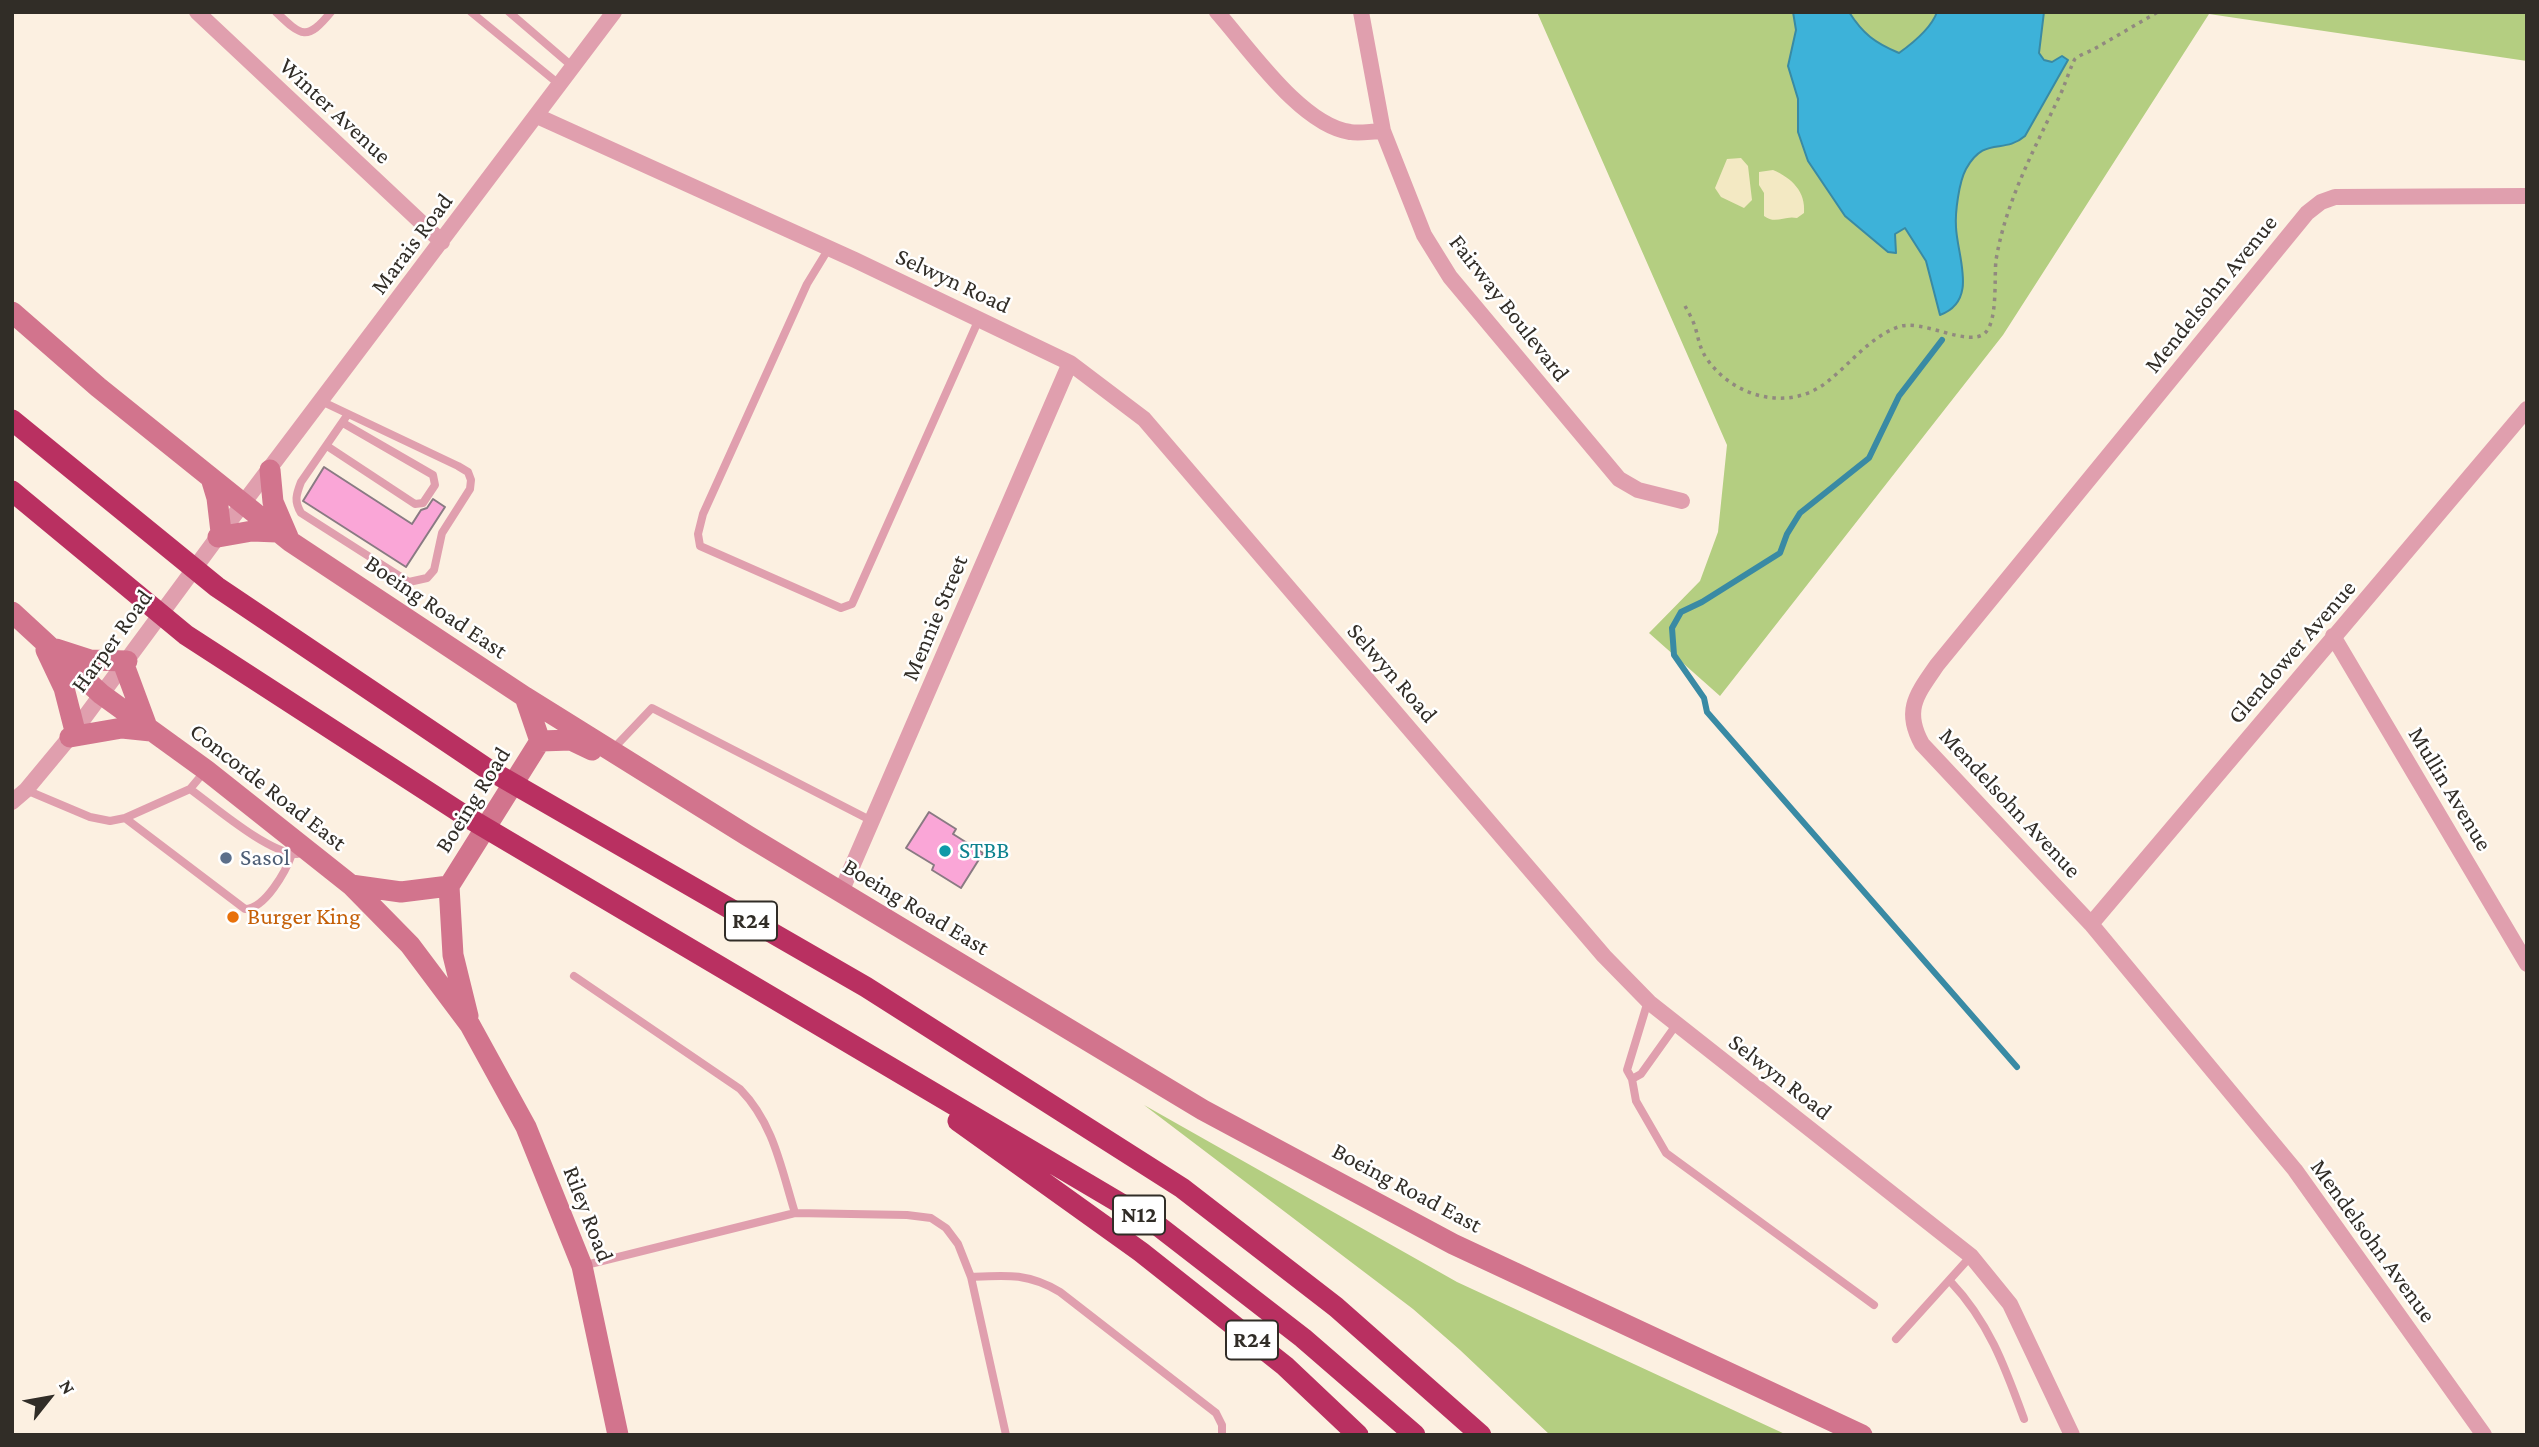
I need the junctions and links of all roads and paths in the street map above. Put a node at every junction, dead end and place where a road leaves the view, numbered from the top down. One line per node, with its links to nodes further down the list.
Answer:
1 (197, 12): 15 (street, Winter Avenue)
2 (276, 12): 3 (lane)
3 (331, 12)
4 (471, 12): 11 (lane)
5 (509, 12): 10 (lane)
6 (614, 12): 10 (street, Marais Road)
7 (1217, 12): 13 (street)
8 (1362, 12): 13 (street, Fairway Boulevard)
9 (2158, 12): 17 (path)
10 (573, 67): 11 (street, Marais Road)
11 (560, 85): 12 (street, Marais Road)
12 (537, 116): 15 (street, Marais Road); 16 (street, Selwyn Road)
13 (1383, 131): 30 (street, Fairway Boulevard)
14 (2527, 196): 56 (street, Mendelsohn Avenue)
15 (442, 242): 21 (street, Marais Road)
16 (829, 248): 19 (street, Selwyn Road); 19 (lane)
17 (1685, 306)
18 (12, 312): 28 (main road, Boeing Road East)
19 (979, 319): 20 (street, Selwyn Road)
20 (1070, 363): 50 (street, Mennie Street); 59 (street, Selwyn Road)
21 (321, 401): 23 (lane); 27 (street, Marais Road)
22 (2527, 409): 35 (street, Glendower Avenue)
23 (348, 414): 25 (lane); 26 (lane)
24 (12, 420): 77 (highway, R24)
25 (343, 423): 26 (lane); 26 (lane)
26 (327, 446)
27 (270, 470): 31 (street, Marais Road); 33 (main road)
28 (211, 478): 31 (main road, Boeing Road East); 32 (main road)
29 (12, 491): 62 (highway, R24)
30 (1682, 501)
31 (244, 503): 32 (street, Harper Road); 33 (main road, Boeing Road East)
32 (218, 537): 33 (main road); 37 (street, Harper Road)
33 (284, 537): 39 (main road, Boeing Road East)
34 (12, 611): 36 (main road, Concorde Road East)
35 (2333, 636): 56 (street, Glendower Avenue); 57 (street, Mullin Avenue)
36 (45, 642): 37 (main road); 38 (main road, Concorde Road East); 41 (main road)
37 (127, 661): 38 (street, Harper Road); 40 (main road)
38 (102, 694): 40 (main road, Concorde Road East); 41 (street, Harper Road)
39 (525, 697): 42 (main road, Boeing Road); 43 (main road, Boeing Road East)
40 (150, 729): 41 (main road); 44 (main road, Concorde Road East)
41 (72, 734): 46 (street, Harper Road)
42 (539, 743): 47 (main road, Boeing Road); 53 (main road, Boeing Road)
43 (612, 750): 47 (main road, Boeing Road East); 50 (lane)
44 (206, 770): 45 (lane); 52 (main road, Concorde Road East)
45 (190, 789): 49 (lane); 51 (lane)
46 (26, 790): 48 (street, Harper Road); 49 (lane)
47 (682, 793): 55 (main road, Boeing Road East)
48 (12, 802)
49 (125, 818): 51 (lane)
50 (872, 821): 55 (street, Mennie Street)
51 (292, 854): 52 (lane)
52 (314, 855): 54 (main road, Concorde Road East)
53 (453, 881): 54 (main road, Boeing Road); 60 (main road, Boeing Road)
54 (351, 885): 60 (main road, Concorde Road East)
55 (841, 892): 78 (main road, Boeing Road East)
56 (2091, 923): 80 (street, Mendelsohn Avenue)
57 (2527, 964)
58 (574, 976): 64 (lane)
59 (1648, 1001): 61 (street, Selwyn Road); 63 (lane)
60 (470, 1025): 66 (main road, Riley Road)
61 (1676, 1025): 63 (lane); 65 (street, Selwyn Road)
62 (836, 1035): 75 (highway, R24); 76 (highway, N12)
63 (1632, 1079): 69 (lane)
64 (794, 1213): 66 (lane); 67 (lane)
65 (1971, 1256): 68 (lane); 79 (street, Selwyn Road)
66 (582, 1266): 72 (main road, Riley Road)
67 (971, 1277): 73 (lane); 74 (lane)
68 (1950, 1282): 70 (lane); 71 (lane)
69 (1874, 1305)
70 (1896, 1339)
71 (2024, 1419)
72 (618, 1435)
73 (1006, 1435)
74 (1222, 1435)
75 (1358, 1435)
76 (1415, 1435)
77 (1481, 1435)
78 (1862, 1435)
79 (2073, 1435)
80 (2484, 1435)

